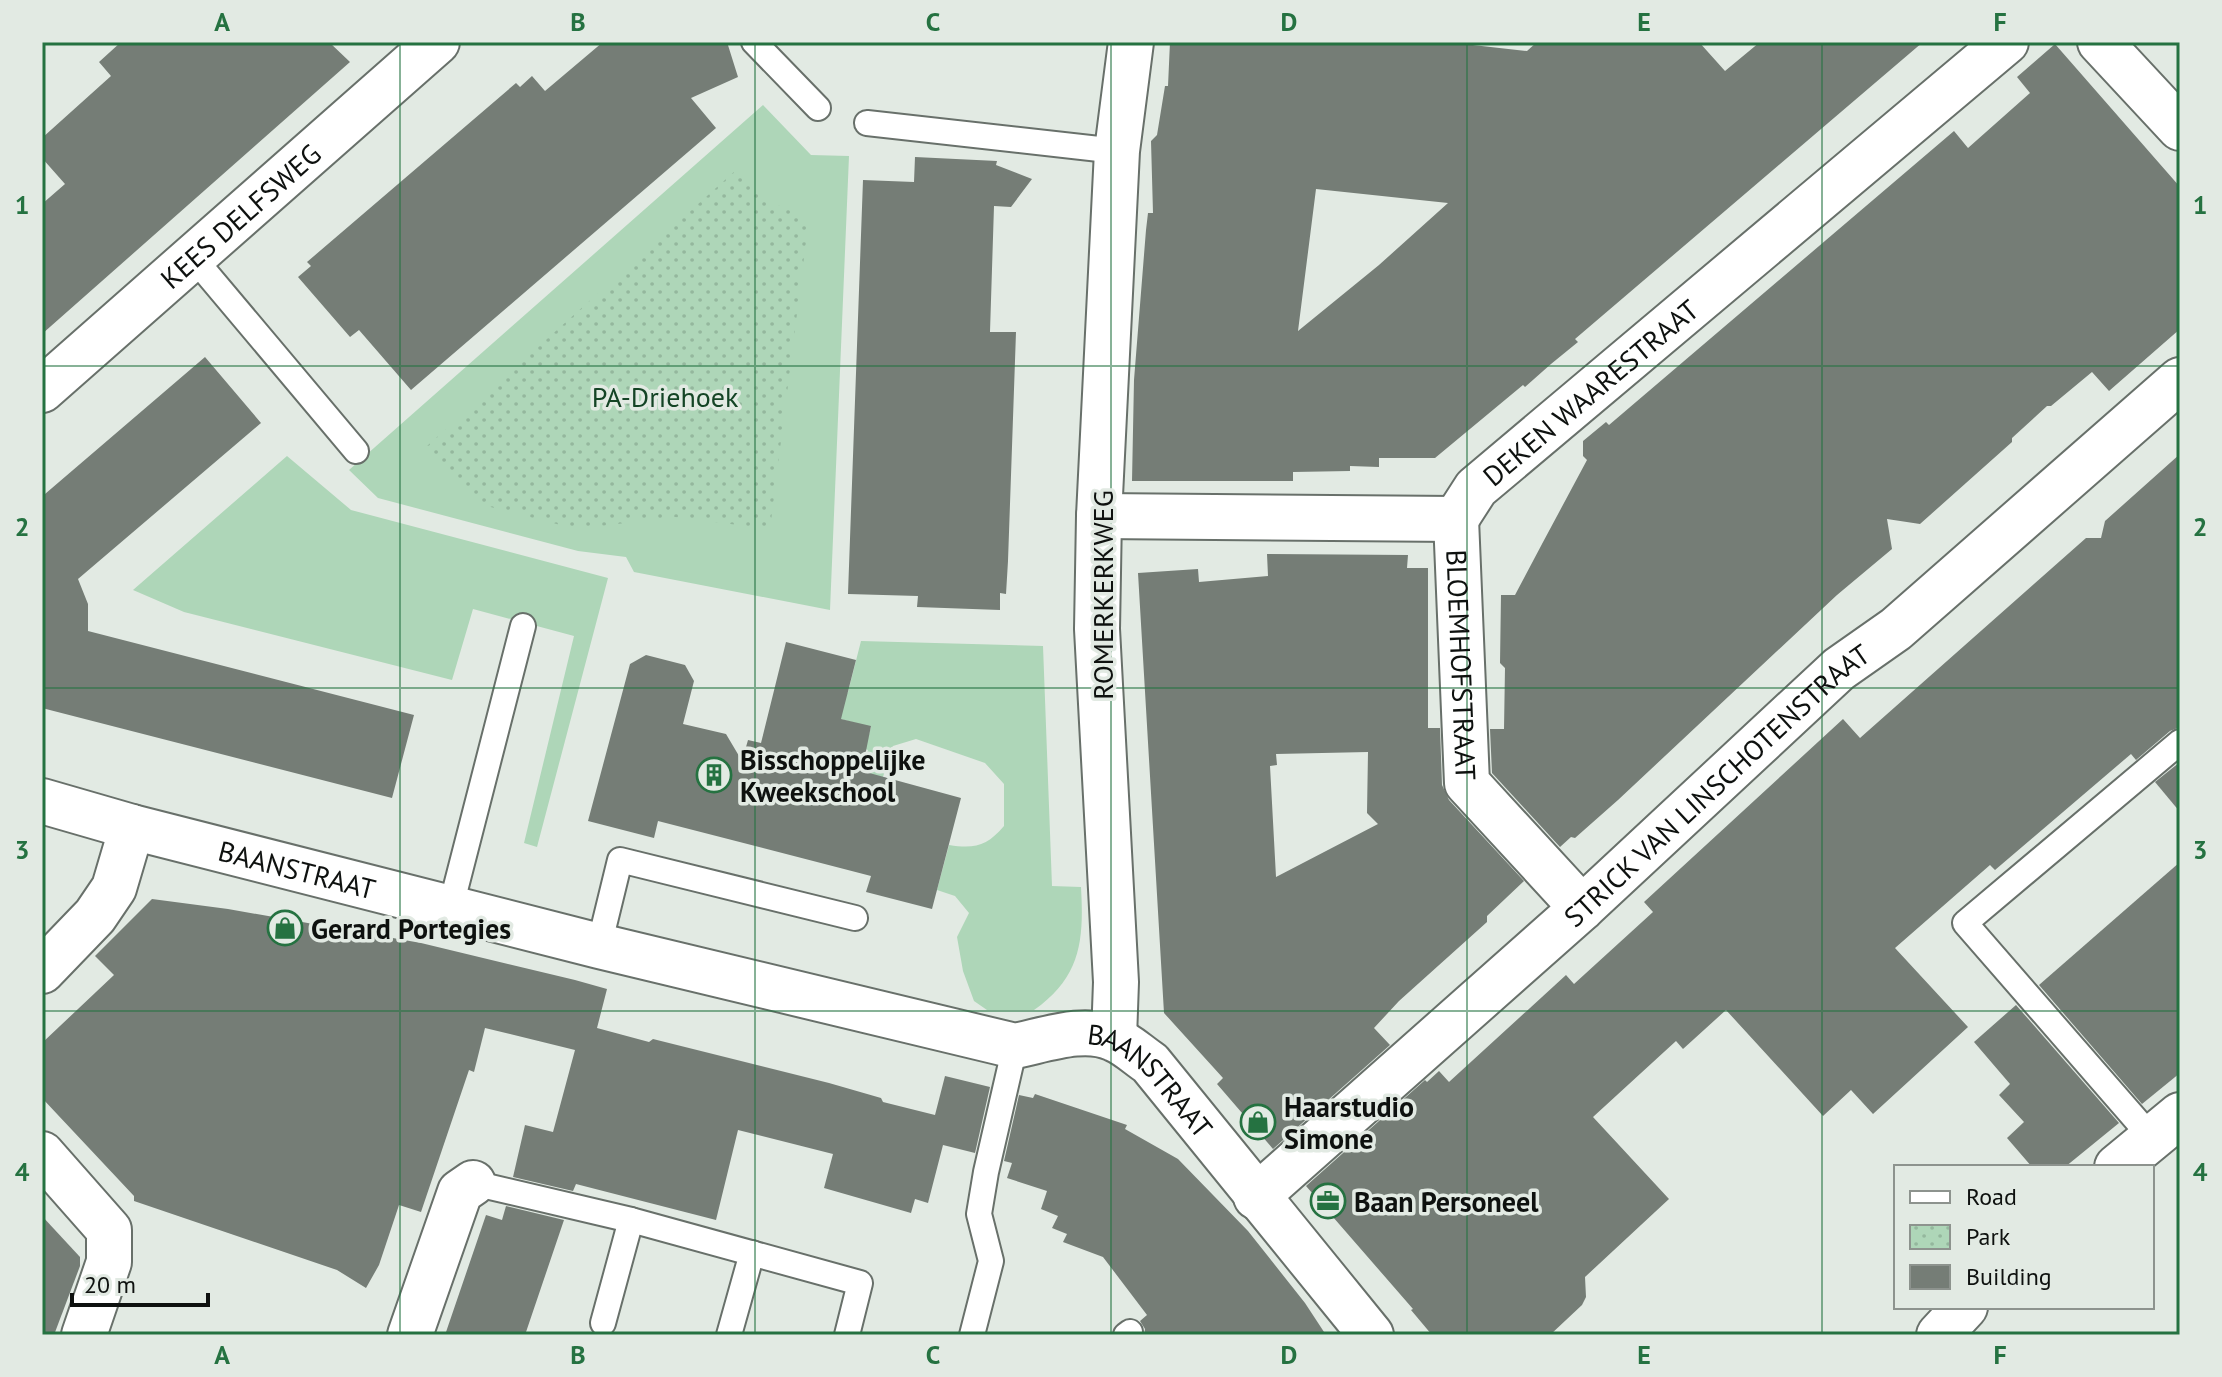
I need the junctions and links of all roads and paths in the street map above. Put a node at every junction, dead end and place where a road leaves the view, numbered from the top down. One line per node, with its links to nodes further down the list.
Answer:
1 (754, 42): 6 (lane)
2 (1131, 42): 9 (street, ROMERKERKWEG)
3 (2006, 42): 15 (street, DEKEN WAARESTRAAT)
4 (2100, 42): 8 (street)
5 (408, 50): 10 (street, KEES DELFSWEG)
6 (818, 108)
7 (867, 123): 9 (lane)
8 (2180, 128)
9 (1117, 151): 14 (street, ROMERKERKWEG)
10 (192, 256): 12 (street, KEES DELFSWEG); 13 (lane)
11 (2180, 380): 21 (street, STRICK VAN LINSCHOTENSTRAAT)
12 (42, 390)
13 (356, 451)
14 (1099, 516): 15 (street); 25 (street, ROMERKERKWEG)
15 (1456, 519): 21 (street, BLOEMHOFSTRAAT)
16 (523, 626): 20 (lane)
17 (2180, 742): 27 (lane)
18 (42, 801): 19 (street, BAANSTRAAT)
19 (132, 827): 20 (street, BAANSTRAAT); 24 (street)
20 (451, 906): 23 (street, BAANSTRAAT)
21 (1582, 908): 31 (street, STRICK VAN LINSCHOTENSTRAAT)
22 (855, 918): 23 (lane)
23 (599, 946): 26 (street, BAANSTRAAT)
24 (42, 971)
25 (1114, 1038): 26 (street, BAANSTRAAT); 31 (street, BAANSTRAAT)
26 (1015, 1046): 40 (lane)
27 (2166, 1126): 29 (street)
28 (42, 1154): 36 (street)
29 (2119, 1165)
30 (473, 1183): 32 (lane); 37 (street)
31 (1256, 1197): 41 (street, BAANSTRAAT)
32 (631, 1220): 33 (lane); 35 (lane)
33 (752, 1253): 38 (lane); 39 (lane)
34 (1963, 1309): 42 (street)
35 (603, 1323)
36 (84, 1335)
37 (410, 1335)
38 (729, 1335)
39 (847, 1335)
40 (972, 1335)
41 (1371, 1335)
42 (1939, 1335)

